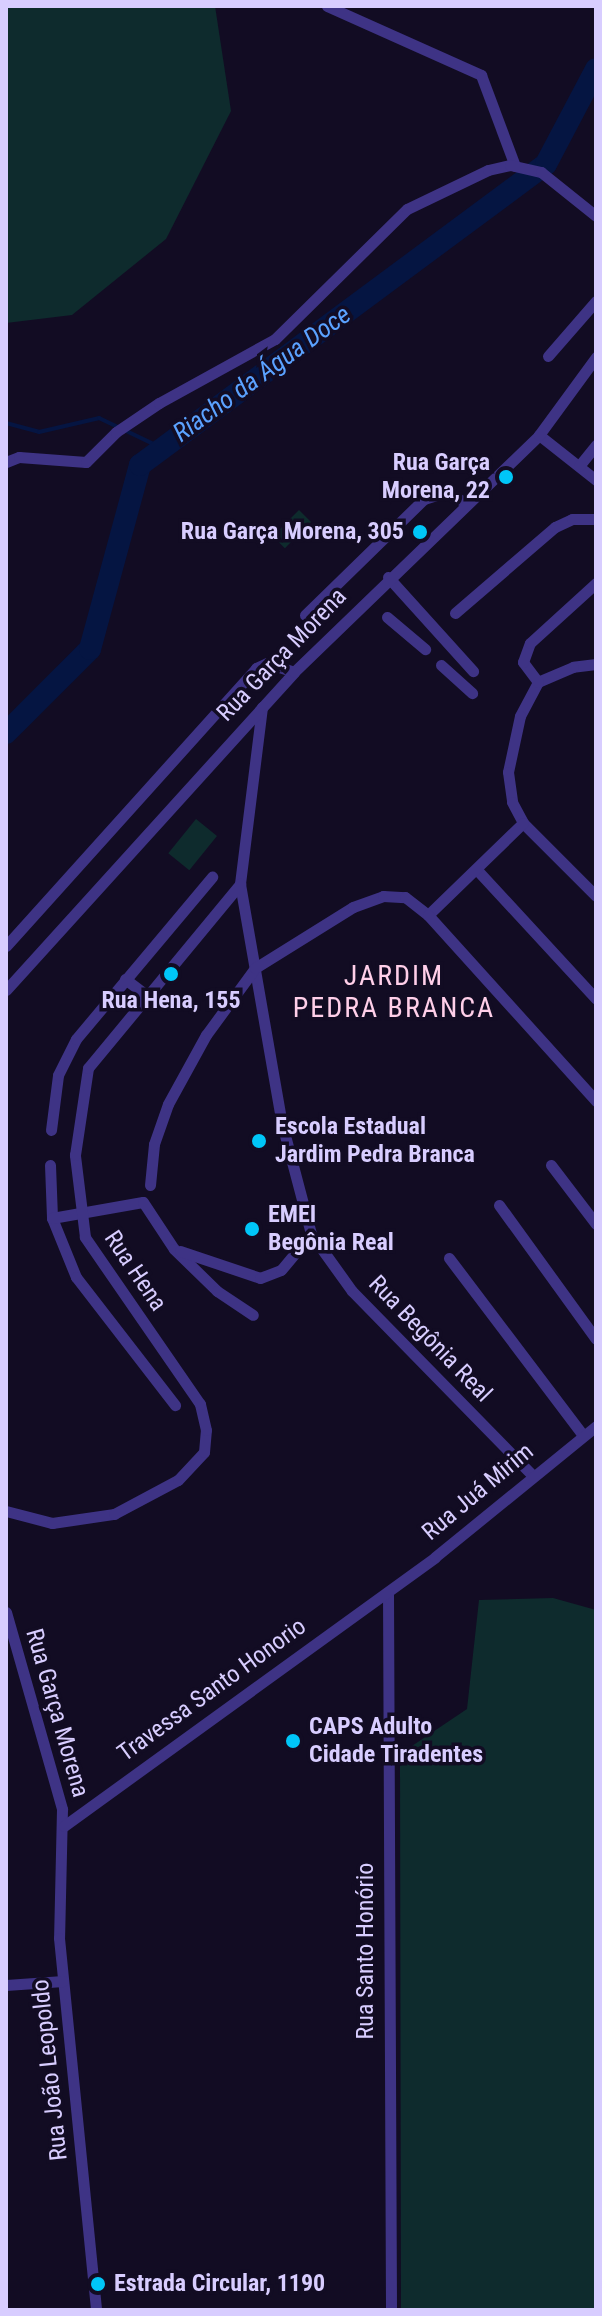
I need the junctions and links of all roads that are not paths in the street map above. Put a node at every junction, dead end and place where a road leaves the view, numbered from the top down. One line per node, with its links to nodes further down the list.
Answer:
1 (327, 6): 2 (street)
2 (515, 166): 3 (street); 9 (street)
3 (596, 216)
4 (596, 301): 5 (street)
5 (548, 356)
6 (596, 357): 7 (street, Rua Garça Morena)
7 (539, 435): 10 (street); 12 (street, Rua Garça Morena)
8 (596, 445): 10 (street)
9 (6, 462)
10 (579, 466): 11 (street)
11 (596, 480)
12 (467, 503): 14 (street, Rua Garça Morena); 17 (street)
13 (596, 519): 16 (street)
14 (388, 577): 19 (street); 25 (street, Rua Garça Morena)
15 (596, 583): 26 (street)
16 (455, 613)
17 (305, 615)
18 (387, 617): 20 (street)
19 (427, 620): 20 (street); 22 (street)
20 (411, 637): 21 (street)
21 (425, 649)
22 (462, 659): 24 (street); 27 (street)
23 (596, 664): 26 (street)
24 (473, 671)
25 (294, 672): 28 (street, Rua Garça Morena); 35 (street)
26 (538, 682): 29 (street)
27 (472, 693)
28 (262, 705): 32 (street, Rua Begônia Real); 38 (street, Rua Garça Morena)
29 (523, 823): 30 (street); 33 (street)
30 (478, 871): 34 (street); 40 (street)
31 (212, 877): 37 (street)
32 (240, 884): 36 (street, Rua Begônia Real); 39 (street, Rua Hena)
33 (596, 896)
34 (428, 915): 36 (street); 41 (street)
35 (6, 946)
36 (255, 968): 45 (street); 50 (street, Rua Begônia Real)
37 (125, 979): 39 (street); 42 (street)
38 (6, 990)
39 (146, 995): 47 (street, Rua Hena)
40 (596, 999)
41 (596, 1101)
42 (51, 1130)
43 (50, 1165): 48 (street)
44 (551, 1165): 49 (street)
45 (150, 1185)
46 (499, 1205): 54 (street)
47 (79, 1213): 48 (street); 51 (street); 59 (street, Rua Hena)
48 (52, 1218): 55 (street)
49 (596, 1224)
50 (311, 1234): 51 (street); 58 (street, Rua Begônia Real)
51 (174, 1249): 53 (street)
52 (449, 1258): 57 (street)
53 (253, 1315)
54 (596, 1339)
55 (175, 1405)
56 (596, 1426): 57 (street, Rua Juá Mirim)
57 (583, 1435): 58 (street, Rua Juá Mirim)
58 (532, 1475): 60 (street, Rua Juá Mirim)
59 (6, 1511)
60 (388, 1592): 62 (street, Travessa Santo Honorio); 66 (street, Rua Santo Honório)
61 (6, 1612): 62 (street, Rua Garça Morena)
62 (64, 1826): 63 (street, Rua João Leopoldo)
63 (63, 1981): 64 (street); 65 (street, Rua João Leopoldo)
64 (6, 1985)
65 (96, 2310)
66 (391, 2310)

